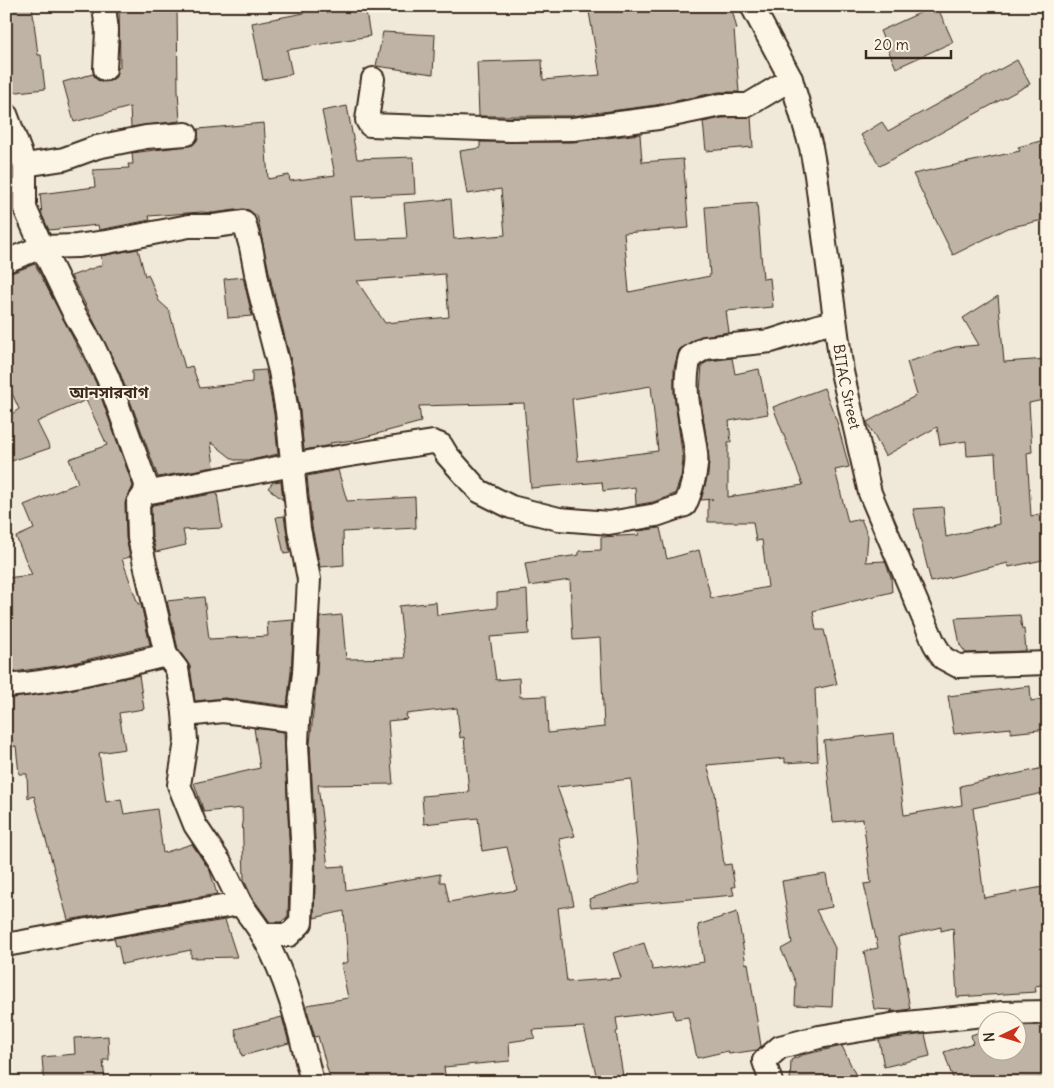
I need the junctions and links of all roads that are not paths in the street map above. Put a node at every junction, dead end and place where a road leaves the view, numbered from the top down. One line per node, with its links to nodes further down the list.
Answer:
1 (104, 6): 3 (street)
2 (752, 6): 5 (street, BITAC Street)
3 (106, 69)
4 (373, 79): 5 (street)
5 (791, 79): 11 (street, BITAC Street)
6 (6, 114): 8 (street)
7 (186, 134): 8 (street)
8 (25, 165): 9 (street)
9 (42, 247): 10 (street); 12 (street); 13 (street)
10 (6, 261)
11 (835, 322): 12 (street); 15 (street, BITAC Street)
12 (291, 465): 13 (street); 18 (street)
13 (145, 493): 14 (street)
14 (166, 655): 16 (street); 17 (street)
15 (1048, 663)
16 (6, 686)
17 (184, 712): 18 (street); 19 (street)
18 (298, 721): 20 (street)
19 (241, 904): 20 (street); 21 (street)
20 (263, 935): 23 (street)
21 (6, 946)
22 (1048, 1012): 24 (street)
23 (312, 1082)
24 (771, 1082)

